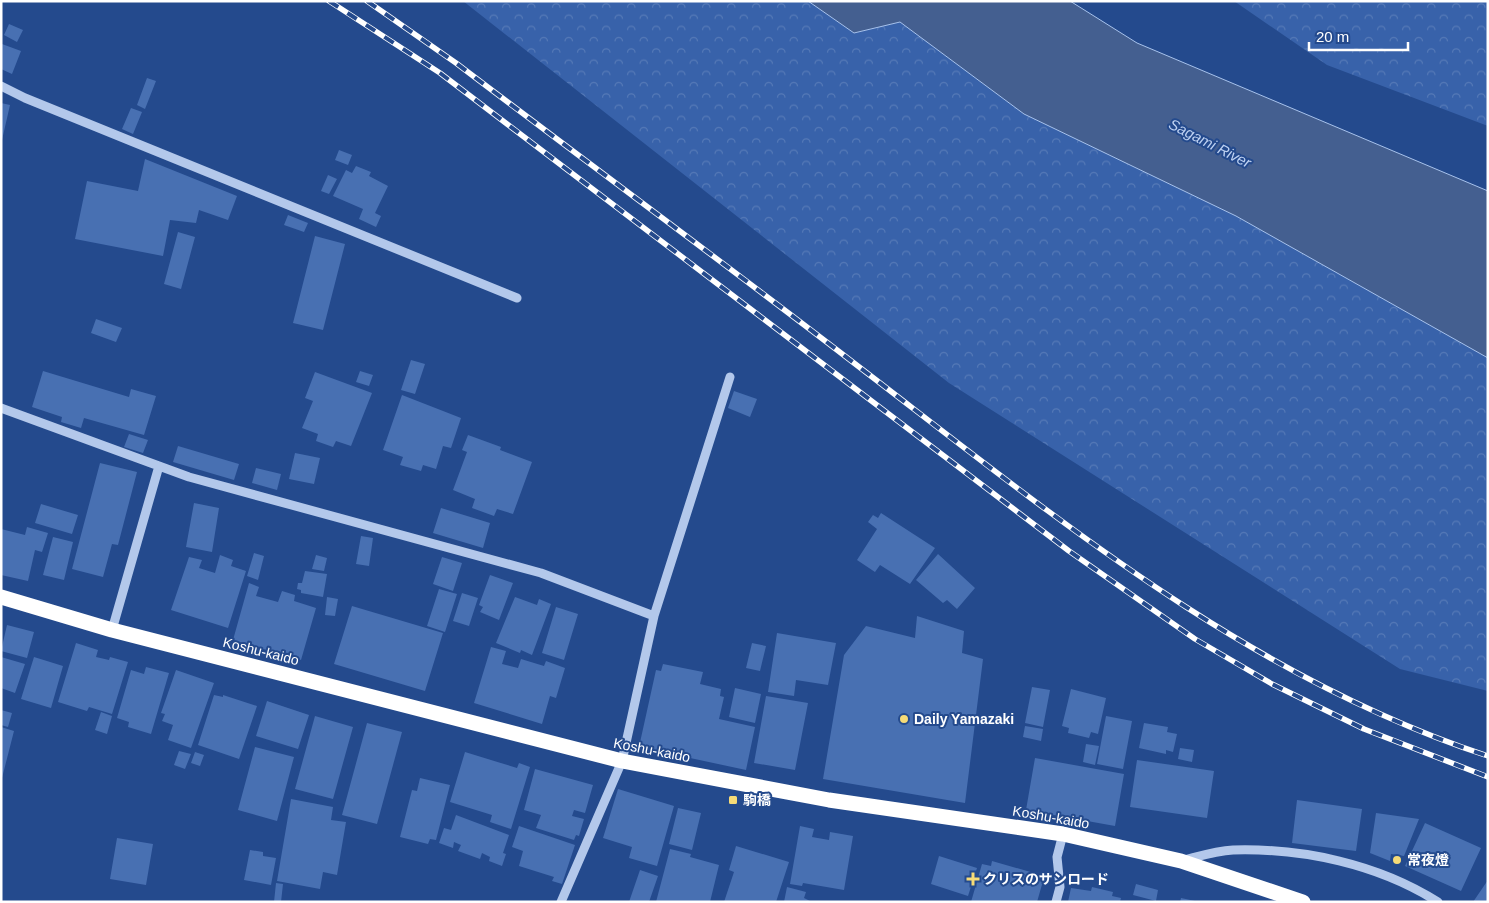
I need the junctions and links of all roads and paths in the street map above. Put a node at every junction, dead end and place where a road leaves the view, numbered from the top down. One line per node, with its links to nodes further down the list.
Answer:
1 (1, 86): 2 (street)
2 (517, 298)
3 (730, 377): 7 (street)
4 (1, 408): 5 (street)
5 (159, 466): 7 (street); 8 (street)
6 (1, 597): 8 (highway, Koshu-kaido)
7 (654, 616): 9 (street)
8 (112, 630): 9 (highway, Koshu-kaido)
9 (622, 761): 10 (highway, Koshu-kaido); 12 (street)
10 (1064, 834): 11 (highway, Koshu-kaido); 13 (street)
11 (1182, 861): 14 (highway, Koshu-kaido); 15 (street)
12 (561, 902)
13 (1056, 902)
14 (1303, 902)
15 (1438, 902)

